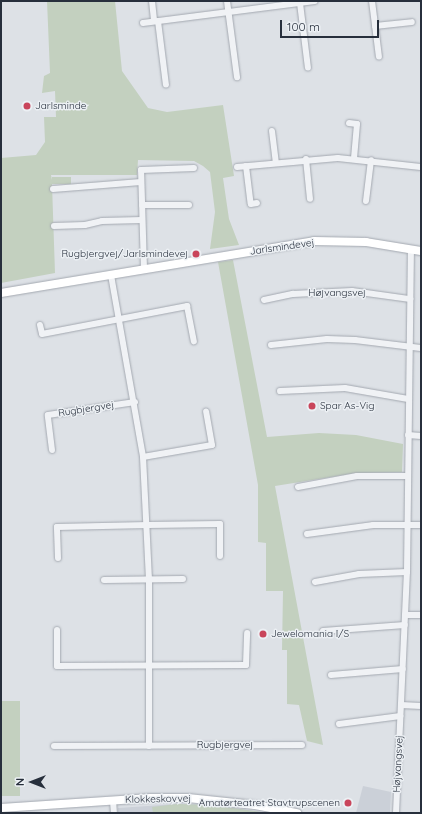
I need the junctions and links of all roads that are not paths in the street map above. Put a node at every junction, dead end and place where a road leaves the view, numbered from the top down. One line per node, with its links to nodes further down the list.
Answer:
1 (152, 1): 8 (street)
2 (227, 1): 7 (street)
3 (311, 1): 4 (street); 6 (street)
4 (315, 1)
5 (372, 1): 11 (street)
6 (300, 3): 7 (street); 13 (street)
7 (228, 12): 8 (street); 14 (street)
8 (156, 21): 10 (street); 15 (street)
9 (412, 22): 11 (street)
10 (143, 23)
11 (375, 26): 12 (street)
12 (379, 57)
13 (308, 68)
14 (236, 78)
15 (166, 85)
16 (349, 123): 18 (street)
17 (272, 131): 21 (street)
18 (354, 158): 19 (street); 20 (street)
19 (306, 159): 21 (street); 28 (street)
20 (371, 160): 24 (street); 29 (street)
21 (276, 163): 22 (street)
22 (246, 166): 23 (street); 30 (street)
23 (237, 167)
24 (421, 167)
25 (194, 168): 26 (street)
26 (141, 182): 27 (street); 31 (street)
27 (53, 189)
28 (310, 199)
29 (366, 201)
30 (257, 203)
31 (142, 205): 32 (street); 33 (street)
32 (189, 205)
33 (142, 220): 34 (street); 37 (street)
34 (54, 226)
35 (411, 250): 36 (street, Jarlsmindevej); 37 (street, Jarlsmindevej); 40 (street, Højvangsvej)
36 (421, 251)
37 (144, 269): 38 (street, Jarlsmindevej)
38 (112, 275): 39 (street, Jarlsmindevej); 42 (street)
39 (1, 292)
40 (410, 299): 41 (street, Højvangsvej); 46 (street, Højvangsvej)
41 (264, 300)
42 (120, 319): 43 (street); 44 (street); 50 (street)
43 (40, 325)
44 (194, 341)
45 (271, 345): 46 (street)
46 (409, 348): 47 (street); 49 (street, Højvangsvej)
47 (421, 348)
48 (280, 390): 49 (street)
49 (408, 399): 52 (street, Højvangsvej)
50 (135, 402): 54 (street, Rugbjergvej); 55 (street)
51 (206, 412): 55 (street)
52 (408, 435): 53 (street); 56 (street, Højvangsvej)
53 (421, 436)
54 (52, 450)
55 (143, 458): 58 (street)
56 (408, 476): 57 (street); 59 (street, Højvangsvej)
57 (298, 487)
58 (148, 525): 62 (street); 63 (street); 67 (street)
59 (407, 525): 60 (street); 61 (street); 64 (street, Højvangsvej)
60 (421, 525)
61 (307, 534)
62 (220, 556)
63 (58, 558)
64 (407, 572): 68 (street); 69 (street, Højvangsvej)
65 (183, 579): 67 (street)
66 (104, 580): 67 (street)
67 (149, 580): 75 (street)
68 (315, 582)
69 (405, 614): 70 (street); 71 (street, Højvangsvej)
70 (421, 615)
71 (405, 626): 73 (street); 76 (street, Højvangsvej)
72 (57, 630): 75 (street)
73 (323, 631)
74 (247, 633): 75 (street)
75 (149, 666): 84 (street)
76 (403, 669): 77 (street); 78 (street, Højvangsvej)
77 (331, 675)
78 (401, 705): 79 (street); 80 (street, Højvangsvej)
79 (421, 706)
80 (400, 716): 81 (street); 89 (street, Højvangsvej)
81 (339, 724)
82 (302, 745): 84 (street, Rugbjergvej)
83 (54, 746): 84 (street, Rugbjergvej)
84 (149, 746)
85 (114, 800): 86 (street, Klokkeskovvej); 87 (street, Klokkeskovvej); 88 (street, Klokkeskovvej)
86 (1, 808)
87 (114, 813)
88 (297, 813)
89 (396, 813)

